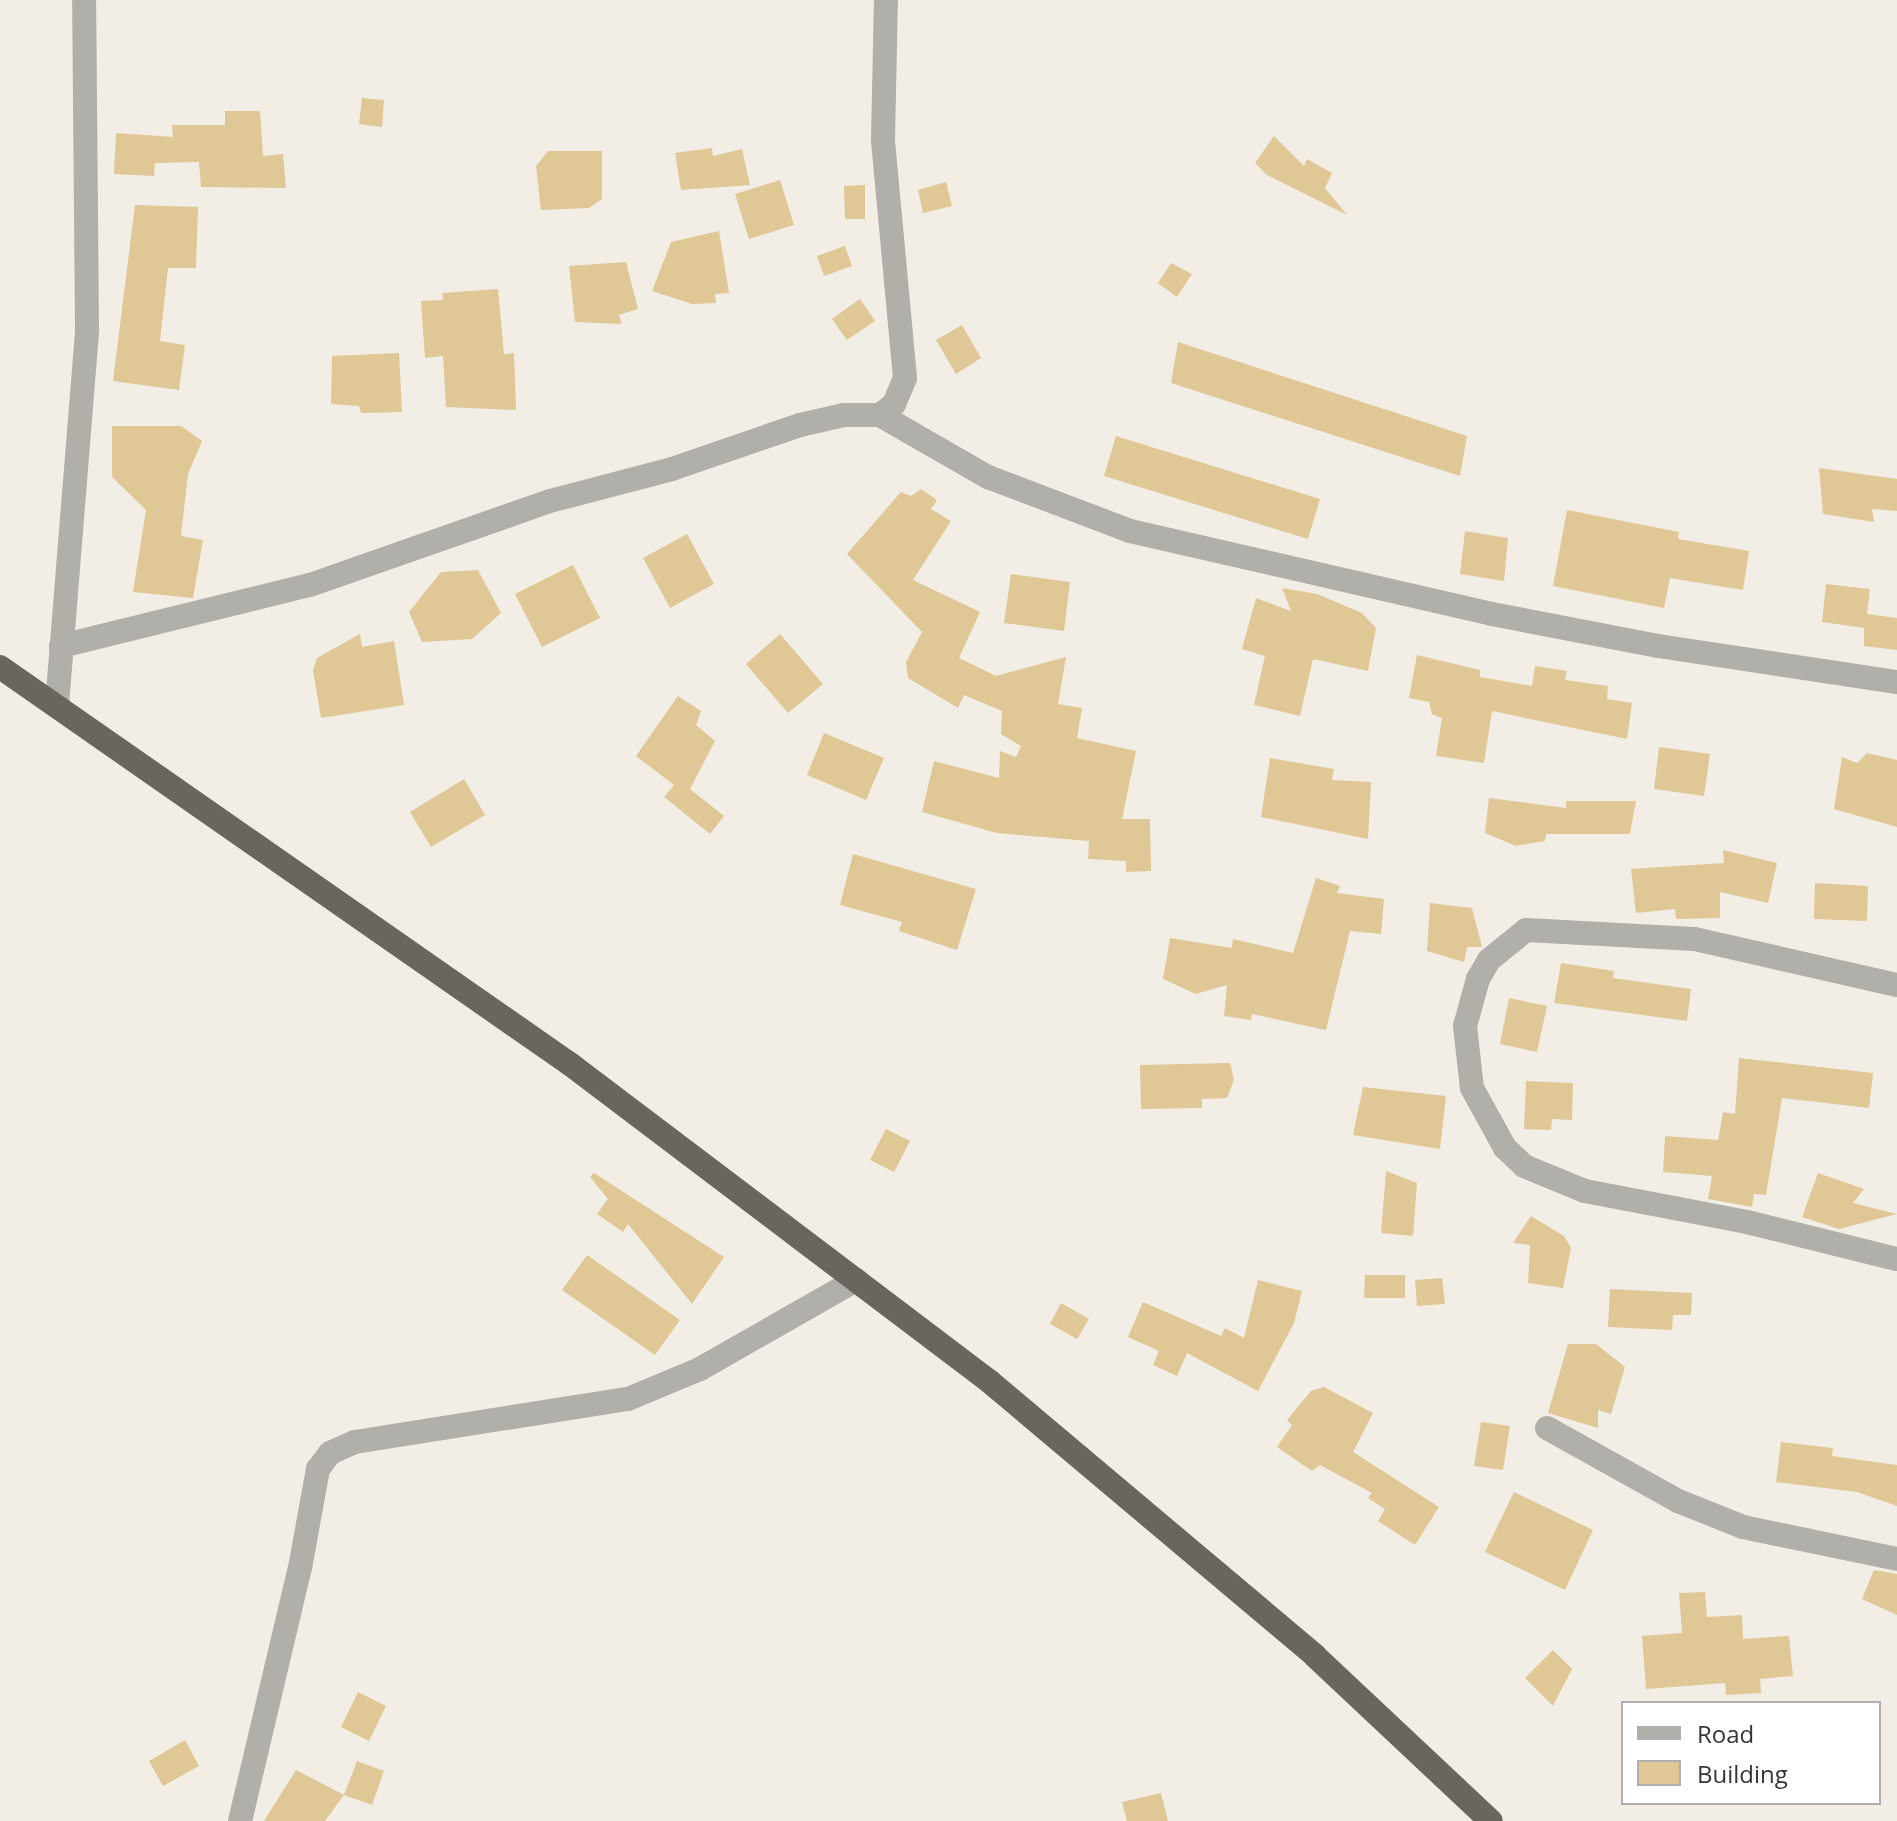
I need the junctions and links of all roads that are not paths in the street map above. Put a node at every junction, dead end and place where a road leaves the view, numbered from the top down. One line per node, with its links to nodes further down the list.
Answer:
1 (84, 0): 4 (street)
2 (886, 0): 3 (street)
3 (880, 415): 4 (street); 6 (street)
4 (61, 646): 7 (street)
5 (0, 667): 7 (highway)
6 (1897, 682)
7 (57, 705): 10 (highway)
8 (1897, 985): 9 (street)
9 (1897, 1259)
10 (856, 1280): 13 (street); 14 (highway)
11 (1547, 1428): 12 (street)
12 (1897, 1559)
13 (240, 1821)
14 (1491, 1821)

